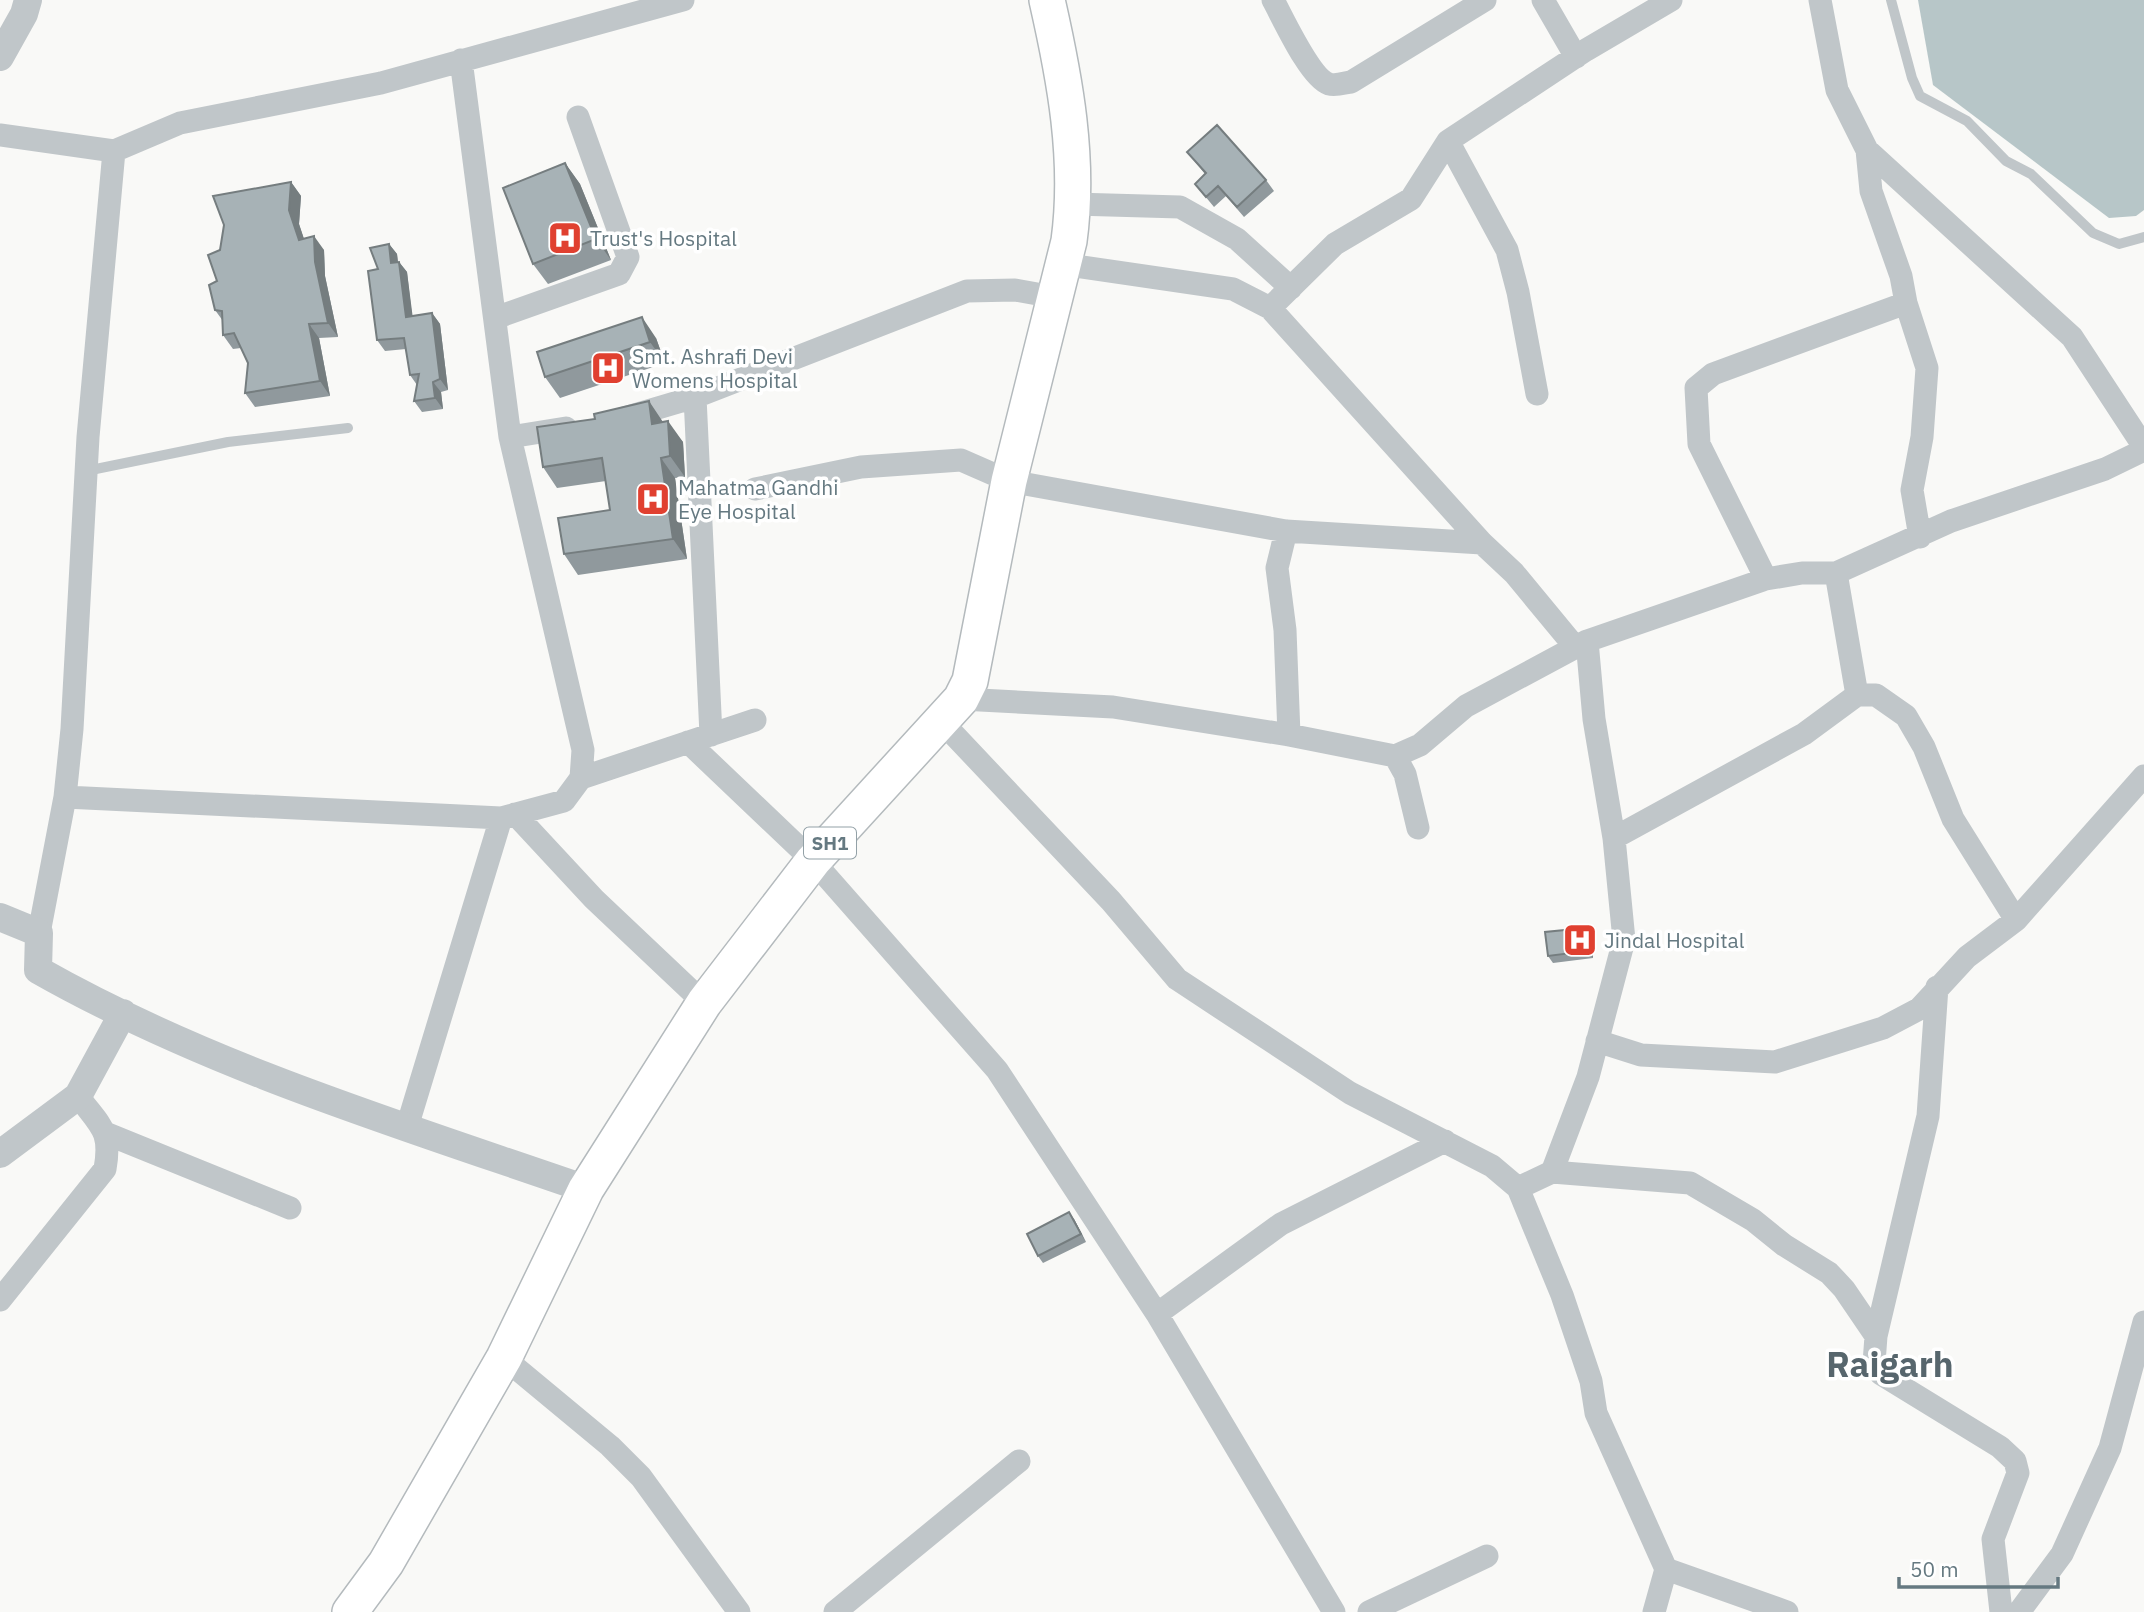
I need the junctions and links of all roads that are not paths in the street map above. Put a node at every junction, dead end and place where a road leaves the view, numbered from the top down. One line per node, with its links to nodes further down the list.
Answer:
1 (28, 0): 10 (street)
2 (683, 0): 12 (street)
3 (1046, 0): 18 (main road, SH1)
4 (1273, 0): 5 (street)
5 (1485, 0)
6 (1543, 0): 11 (street)
7 (1671, 0): 11 (street)
8 (1820, 0): 16 (street)
9 (1891, 0): 19 (lane)
10 (0, 57)
11 (1576, 57): 15 (street)
12 (461, 60): 17 (street); 24 (street)
13 (578, 117): 24 (street)
14 (0, 135): 17 (street)
15 (1448, 141): 21 (street); 25 (street)
16 (1867, 150): 22 (street); 29 (street)
17 (114, 151): 30 (street)
18 (1074, 204): 20 (main road, SH1); 21 (street)
19 (2144, 237)
20 (1058, 281): 23 (street); 26 (street); 31 (main road, SH1)
21 (1291, 288): 23 (street)
22 (1906, 303): 34 (street); 37 (street)
23 (1270, 308): 35 (street)
24 (495, 318): 28 (street)
25 (1537, 394)
26 (695, 397): 28 (street); 43 (street)
27 (348, 428): 30 (lane)
28 (510, 437): 47 (street)
29 (2144, 448): 34 (street)
30 (86, 471): 48 (street)
31 (1009, 481): 32 (street); 33 (street); 40 (main road, SH1)
32 (755, 489)
33 (1286, 531): 35 (street); 42 (street)
34 (1920, 537): 36 (street)
35 (1482, 542): 38 (street)
36 (1836, 573): 37 (street); 39 (street)
37 (1766, 579): 38 (street)
38 (1582, 645): 45 (street); 51 (street)
39 (1857, 695): 51 (street); 54 (street)
40 (951, 710): 42 (street); 52 (main road, SH1); 63 (street)
41 (755, 720): 43 (street)
42 (1289, 734): 45 (street)
43 (711, 735): 44 (street)
44 (688, 742): 47 (street); 52 (street)
45 (1395, 756): 50 (street)
46 (2144, 776): 54 (street)
47 (581, 778): 49 (street)
48 (65, 797): 49 (street); 55 (street)
49 (508, 816): 57 (street); 61 (street)
50 (1419, 828)
51 (1614, 838): 59 (street)
52 (813, 861): 57 (main road, SH1); 70 (street)
53 (0, 916): 55 (street)
54 (2016, 920): 56 (street)
55 (39, 933): 58 (street)
56 (1937, 988): 59 (street); 72 (street)
57 (704, 1003): 67 (main road, SH1)
58 (123, 1013): 60 (street); 61 (street)
59 (1597, 1041): 65 (street)
60 (78, 1096): 62 (street); 64 (street)
61 (407, 1127): 67 (street)
62 (105, 1133): 68 (street); 69 (street)
63 (1445, 1141): 66 (street); 70 (street)
64 (0, 1154)
65 (1552, 1172): 66 (street); 72 (street)
66 (1518, 1188): 76 (street)
67 (586, 1189): 73 (main road, SH1)
68 (290, 1208)
69 (0, 1300)
70 (1157, 1314): 80 (street)
71 (2144, 1322): 85 (street)
72 (1876, 1336): 84 (street)
73 (505, 1358): 77 (main road, SH1); 78 (street)
74 (1019, 1461): 79 (street)
75 (1488, 1556): 81 (street)
76 (1666, 1569): 82 (street); 83 (street)
77 (351, 1612)
78 (739, 1612)
79 (835, 1612)
80 (1334, 1612)
81 (1369, 1612)
82 (1654, 1612)
83 (1787, 1612)
84 (2001, 1612)
85 (2019, 1612)

